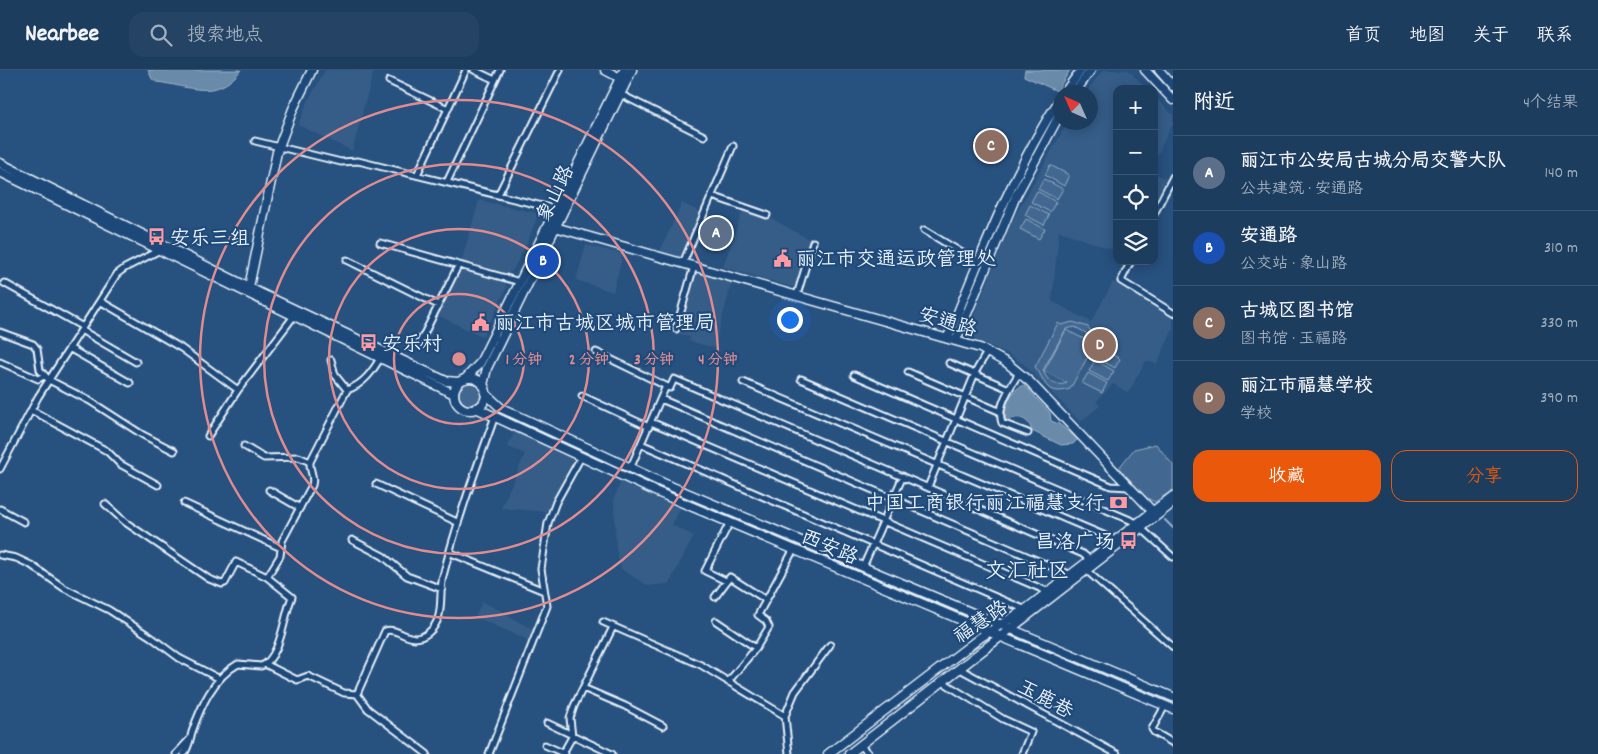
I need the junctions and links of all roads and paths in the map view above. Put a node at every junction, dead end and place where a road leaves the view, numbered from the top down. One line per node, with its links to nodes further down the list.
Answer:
1 (312, 70): 27 (street)
2 (466, 70): 21 (street)
3 (474, 70): 14 (street)
4 (500, 70): 14 (street)
5 (560, 70): 34 (street)
6 (605, 70): 13 (street)
7 (624, 70): 13 (street, 象山路)
8 (632, 70): 19 (street, 象山路)
9 (1081, 70): 16 (street)
10 (1091, 70): 17 (street)
11 (1145, 70): 20 (street)
12 (1159, 70): 18 (street)
13 (620, 78): 37 (street, 象山路)
14 (495, 80): 33 (street)
15 (389, 81): 21 (street)
16 (1070, 85)
17 (1079, 85)
18 (1173, 86)
19 (620, 94): 24 (street); 39 (street, 象山路)
20 (1173, 100)
21 (448, 109): 30 (street)
22 (1053, 111): 46 (street)
23 (1053, 127): 61 (street)
24 (704, 136)
25 (255, 141): 27 (street)
26 (733, 146): 35 (street)
27 (278, 147): 30 (street); 52 (street)
28 (0, 164): 32 (street)
29 (0, 172): 32 (street)
30 (416, 175): 33 (street)
31 (1173, 177): 36 (street)
32 (24, 180): 43 (street)
33 (447, 182): 34 (street)
34 (498, 195): 37 (street)
35 (712, 196): 38 (street); 45 (street)
36 (1158, 206)
37 (555, 209): 50 (street, 象山路)
38 (767, 215)
39 (555, 227): 45 (street, 安通路); 81 (street, 象山路)
40 (924, 230): 46 (street)
41 (813, 242): 53 (street)
42 (380, 243): 48 (street)
43 (164, 250): 52 (street); 54 (street); 57 (street)
44 (347, 260): 55 (street)
45 (683, 263): 49 (street, 安通路)
46 (979, 263): 61 (street)
47 (1129, 265): 56 (street)
48 (458, 266): 50 (street); 55 (street)
49 (694, 266): 53 (street, 安通路); 59 (street)
50 (520, 282): 77 (street, 象山路)
51 (4, 283): 58 (street)
52 (248, 287): 66 (street)
53 (798, 295): 61 (street, 安通路)
54 (100, 301): 58 (street); 83 (street)
55 (438, 305): 62 (street)
56 (1173, 313)
57 (294, 316): 66 (street); 83 (street)
58 (82, 329): 63 (street); 69 (street)
59 (676, 329)
60 (0, 332): 75 (street)
61 (952, 338): 65 (street, 安通路)
62 (419, 344)
63 (69, 348): 75 (street); 79 (street)
64 (596, 352): 80 (street)
65 (987, 352): 72 (street, 安通路); 73 (street)
66 (382, 354): 77 (street); 84 (street); 85 (street)
67 (331, 360): 84 (street)
68 (0, 362): 75 (street)
69 (136, 362)
70 (949, 363): 73 (street)
71 (908, 372): 87 (street)
72 (1019, 373): 82 (street); 110 (street, 安通路)
73 (974, 374): 82 (street); 87 (street)
74 (854, 375): 93 (street)
75 (46, 378): 90 (street); 100 (street)
76 (801, 379): 97 (street)
77 (462, 381): 81 (street); 85 (street)
78 (743, 382): 103 (street)
79 (130, 383)
80 (666, 386): 88 (street); 106 (street)
81 (484, 389): 89 (street); 105 (street, 西安路)
82 (1009, 389): 91 (street)
83 (238, 390): 96 (street)
84 (347, 390): 102 (street)
85 (454, 394): 89 (street)
86 (582, 396): 94 (street)
87 (965, 396): 91 (street); 93 (street)
88 (661, 400): 94 (street); 113 (street)
89 (476, 408): 92 (street, 西安路)
90 (31, 410): 104 (street); 108 (street)
91 (1000, 412): 95 (street)
92 (495, 416): 101 (street, 西安路); 122 (street)
93 (956, 419): 97 (street); 110 (street)
94 (650, 424): 98 (street); 120 (street)
95 (1028, 433)
96 (208, 436)
97 (947, 442): 103 (street); 124 (street)
98 (641, 444): 105 (street); 127 (street)
99 (244, 446): 102 (street)
100 (174, 451)
101 (581, 458): 123 (street, 西安路); 140 (street)
102 (310, 462): 117 (street)
103 (937, 464): 109 (street); 126 (street)
104 (0, 469)
105 (630, 469): 134 (street, 西安路)
106 (903, 476): 109 (street); 113 (street)
107 (376, 484): 122 (street)
108 (158, 485)
109 (928, 487): 133 (street)
110 (1129, 487): 119 (street, 安通路)
111 (269, 490): 117 (street)
112 (1173, 496): 119 (street, 福慧路)
113 (893, 499): 120 (street); 136 (street)
114 (184, 503): 128 (street)
115 (1173, 503): 119 (street, 福慧路)
116 (105, 504): 137 (street)
117 (300, 508): 128 (street)
118 (0, 509): 121 (street)
119 (1155, 514): 124 (street, 福慧路)
120 (883, 521): 127 (street); 141 (street)
121 (24, 522)
122 (457, 522): 130 (street)
123 (730, 522): 129 (street, 西安路); 138 (street)
124 (1139, 526): 126 (street, 福慧路); 132 (street); 135 (street, 福慧路)
125 (352, 540): 139 (street)
126 (1116, 540): 133 (street, 福慧路)
127 (873, 544): 134 (street); 144 (street)
128 (281, 548): 137 (street)
129 (794, 549): 143 (street); 150 (street, 西安路)
130 (451, 553): 139 (street); 140 (street)
131 (0, 555): 157 (street)
132 (1173, 557)
133 (1090, 560): 136 (street, 福慧路)
134 (863, 567): 147 (street, 西安路)
135 (1086, 570): 149 (street, 福慧路); 153 (street)
136 (1071, 575): 141 (street, 福慧路)
137 (267, 577): 155 (street)
138 (726, 581): 142 (street); 143 (street)
139 (442, 589): 161 (street)
140 (544, 591): 177 (street)
141 (1049, 592): 144 (street, 福慧路)
142 (716, 597)
143 (766, 600): 154 (street)
144 (1026, 610): 147 (street, 福慧路)
145 (716, 621): 154 (street)
146 (603, 622): 148 (street)
147 (1001, 625): 149 (street, 西安路); 150 (street, 福慧路)
148 (613, 627): 158 (street); 160 (street)
149 (1011, 629): 151 (street, 福慧路); 162 (street, 西安路)
150 (990, 632): 151 (street, 西安路); 181 (street, 福慧路)
151 (1001, 637): 156 (street, 福慧路); 163 (street, 西安路)
152 (830, 645): 165 (street)
153 (1173, 647)
154 (756, 648): 158 (street)
155 (265, 664): 157 (street); 161 (street)
156 (960, 669): 159 (street, 福慧路); 185 (street, 玉鹿巷)
157 (220, 679): 169 (street)
158 (728, 682): 165 (street)
159 (943, 682): 172 (street, 福慧路); 184 (street)
160 (583, 688): 167 (street); 168 (street)
161 (357, 694): 176 (street)
162 (1173, 698)
163 (1165, 706): 164 (street, 西安路); 170 (street)
164 (1173, 709)
165 (785, 716): 180 (street)
166 (547, 723): 168 (street)
167 (662, 726)
168 (572, 734): 178 (street); 179 (street)
169 (190, 739): 174 (street); 175 (street)
170 (1173, 743)
171 (545, 745): 173 (street)
172 (860, 745): 182 (street, 福慧路); 183 (street)
173 (554, 752): 178 (street)
174 (176, 754)
175 (184, 754)
176 (427, 754)
177 (489, 754)
178 (564, 754)
179 (612, 754)
180 (789, 754)
181 (828, 754)
182 (848, 754)
183 (869, 754)
184 (1022, 754)
185 (1117, 754)

